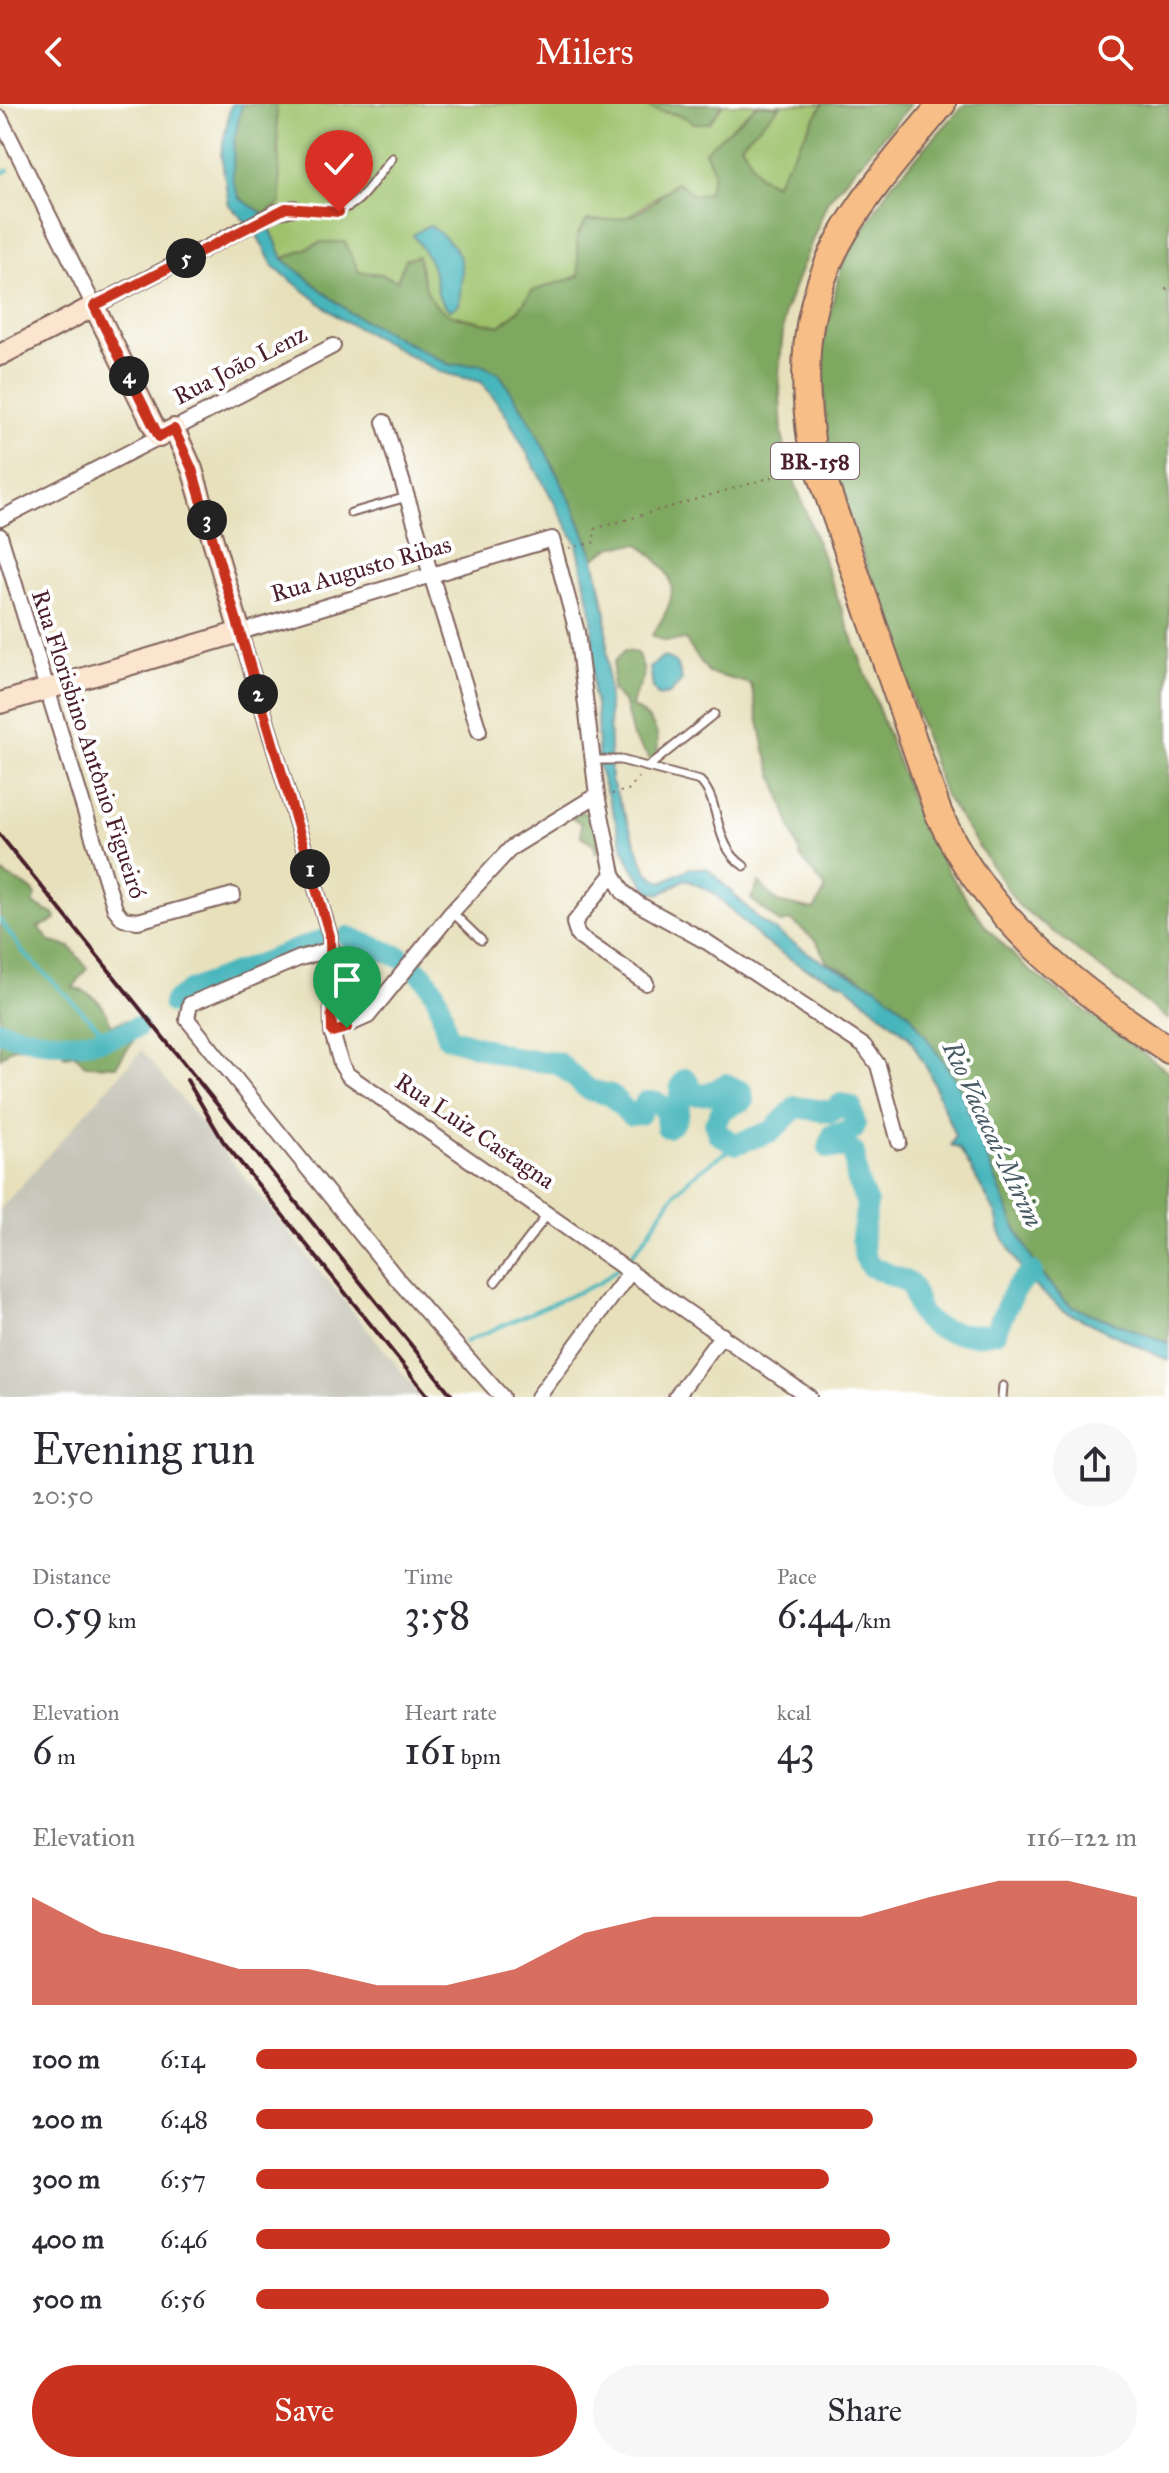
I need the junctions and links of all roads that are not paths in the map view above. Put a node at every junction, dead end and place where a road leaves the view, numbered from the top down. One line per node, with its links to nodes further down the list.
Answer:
1 (942, 104): 31 (highway, BR-158)
2 (0, 118): 5 (street, Rua Luiz Castagna)
3 (392, 158): 4 (lane)
4 (294, 208): 5 (street)
5 (94, 306): 7 (street); 9 (street, Rua Luiz Castagna)
6 (333, 346): 9 (street, Rua João Lenz)
7 (0, 355)
8 (384, 422): 10 (street)
9 (167, 433): 12 (street, Rua João Lenz); 15 (street, Rua Luiz Castagna)
10 (407, 497): 11 (lane); 14 (street)
11 (351, 513)
12 (0, 519)
13 (0, 536): 16 (street, Rua Florisbino Antônio Figueiró)
14 (431, 575): 15 (street, Rua Augusto Ribas); 19 (street); 20 (street, Rua Augusto Ribas)
15 (240, 632): 16 (street, Rua Augusto Ribas); 28 (street, Rua Luiz Castagna)
16 (50, 688): 17 (street, Rua Augusto Ribas); 25 (street, Rua Florisbino Antônio Figueiró)
17 (0, 703)
18 (714, 714): 21 (lane)
19 (479, 731)
20 (593, 760): 21 (lane); 22 (street)
21 (648, 767): 23 (lane)
22 (597, 795): 24 (street); 26 (street)
23 (744, 866)
24 (613, 874): 29 (street); 32 (street)
25 (233, 895)
26 (452, 912): 27 (lane); 30 (street)
27 (481, 940)
28 (332, 949): 30 (street, Rua Luiz Castagna); 38 (street)
29 (646, 983)
30 (332, 1032): 33 (street, Rua Luiz Castagna)
31 (1169, 1050)
32 (899, 1142)
33 (549, 1212): 34 (street, Rua Luiz Castagna); 35 (lane)
34 (631, 1271): 36 (street, Rua Luiz Castagna); 39 (street)
35 (495, 1282)
36 (722, 1335): 40 (street); 41 (street, Rua Luiz Castagna)
37 (1003, 1386): 42 (lane)
38 (502, 1397)
39 (538, 1397)
40 (676, 1397)
41 (809, 1397)
42 (1002, 1397)

